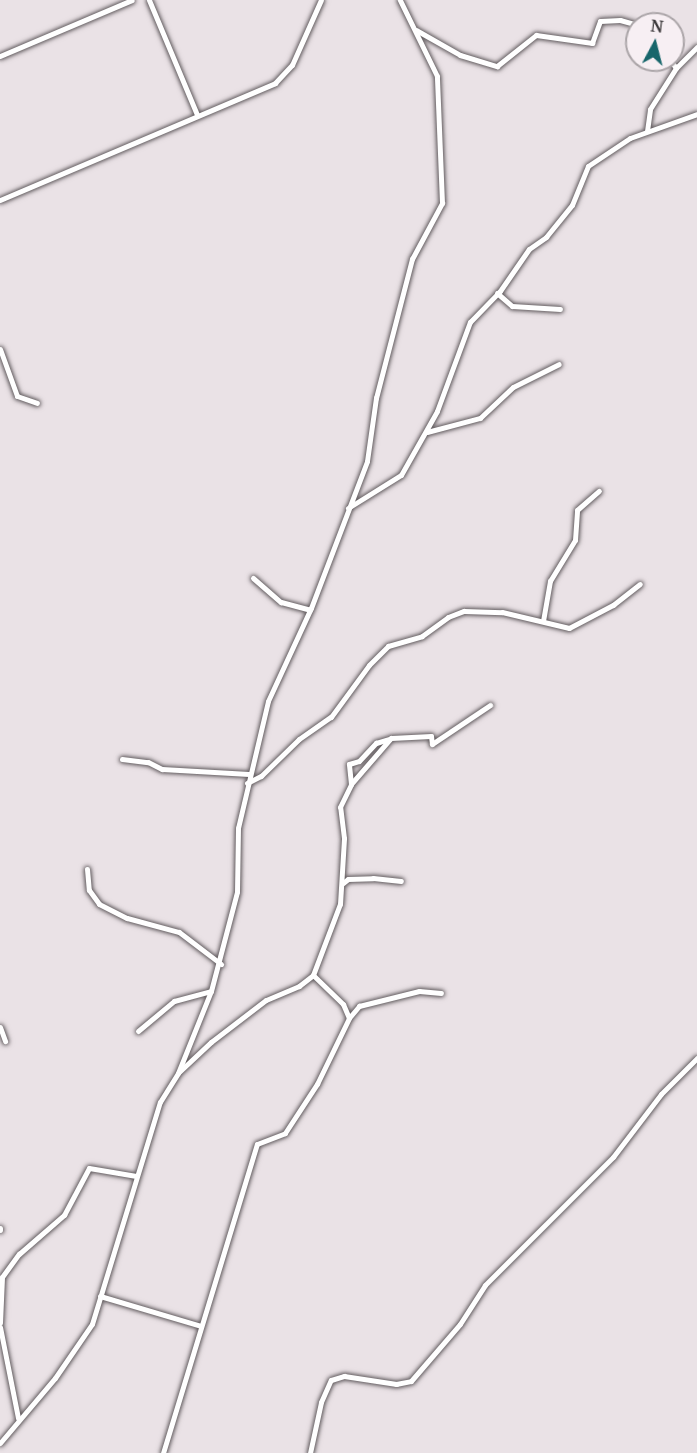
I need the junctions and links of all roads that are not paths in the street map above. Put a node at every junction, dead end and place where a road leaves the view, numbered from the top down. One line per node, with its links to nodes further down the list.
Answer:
1 (132, 0): 8 (street)
2 (149, 0): 12 (street)
3 (321, 0): 12 (street)
4 (400, 0): 6 (street)
5 (625, 21): 6 (street)
6 (416, 30): 22 (street)
7 (697, 47): 9 (street)
8 (0, 56)
9 (685, 59)
10 (673, 72): 13 (street)
11 (697, 114): 13 (street)
12 (197, 115): 14 (street)
13 (647, 131): 15 (street)
14 (0, 200)
15 (498, 293): 16 (street); 20 (street)
16 (560, 309)
17 (0, 349): 19 (street)
18 (559, 364): 20 (street)
19 (37, 403)
20 (427, 432): 22 (street)
21 (599, 491): 26 (street)
22 (348, 508): 25 (street)
23 (253, 578): 25 (street)
24 (640, 584): 26 (street)
25 (310, 610): 30 (street)
26 (543, 621): 31 (street)
27 (490, 705): 28 (street)
28 (391, 738): 32 (street); 32 (street)
29 (122, 759): 30 (street)
30 (249, 774): 31 (street)
31 (247, 783): 36 (street)
32 (351, 784): 35 (street)
33 (87, 868): 36 (street)
34 (401, 881): 35 (street)
35 (344, 883): 37 (street)
36 (220, 964): 38 (street)
37 (313, 975): 40 (street); 45 (street)
38 (211, 991): 42 (street); 45 (street)
39 (441, 993): 40 (street)
40 (349, 1018): 50 (street)
41 (0, 1027): 43 (street)
42 (138, 1031)
43 (5, 1041)
44 (697, 1058): 54 (street)
45 (178, 1073): 46 (street)
46 (136, 1176): 47 (street); 48 (street)
47 (1, 1276): 49 (street)
48 (100, 1296): 50 (street); 51 (street)
49 (0, 1325): 51 (street)
50 (201, 1326): 53 (street)
51 (18, 1418): 52 (street)
52 (0, 1443)
53 (163, 1453)
54 (310, 1453)

